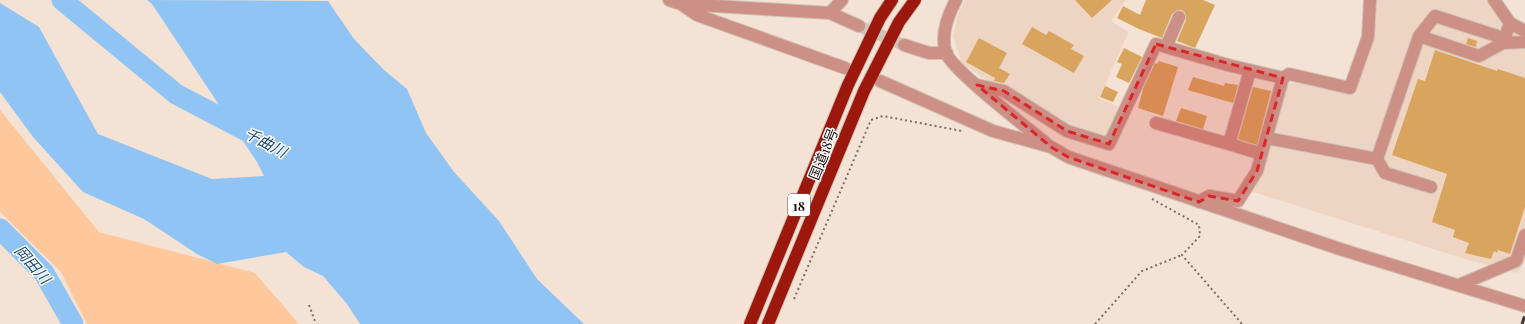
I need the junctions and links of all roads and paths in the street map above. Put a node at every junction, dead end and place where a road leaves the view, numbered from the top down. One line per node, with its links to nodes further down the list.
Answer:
1 (842, 0): 8 (street)
2 (892, 0): 41 (highway, 国道18号 / 18)
3 (915, 0): 42 (highway, 国道18号 / 18)
4 (956, 0): 18 (street)
5 (1370, 0): 21 (street)
6 (1494, 0): 10 (street)
7 (675, 2): 8 (street); 19 (street)
8 (830, 13): 11 (street)
9 (1179, 17): 17 (street)
10 (1510, 23): 12 (street); 15 (street)
11 (859, 26)
12 (1525, 31)
13 (1419, 36): 15 (street); 15 (street); 30 (street)
14 (1525, 42): 15 (street)
15 (1503, 43)
16 (904, 45): 18 (street)
17 (1166, 47): 20 (street); 23 (street)
18 (947, 53): 23 (street)
19 (845, 68)
20 (1250, 70): 21 (street); 27 (street)
21 (1283, 78): 26 (street)
22 (880, 82): 28 (street)
23 (977, 85): 28 (street)
24 (1156, 124): 27 (street)
25 (965, 132): 37 (path)
26 (1267, 138): 29 (street); 30 (street)
27 (1228, 144): 29 (street)
28 (1051, 147): 33 (street)
29 (1262, 154): 33 (street)
30 (1377, 159): 31 (street)
31 (1431, 187)
32 (1146, 195): 35 (path)
33 (1199, 202): 36 (street)
34 (1525, 235): 36 (street)
35 (1182, 255): 43 (path); 44 (path)
36 (1459, 286): 39 (street)
37 (794, 299)
38 (309, 306): 40 (path)
39 (1525, 306)
40 (316, 324)
41 (750, 324)
42 (768, 324)
43 (1095, 324)
44 (1242, 324)

